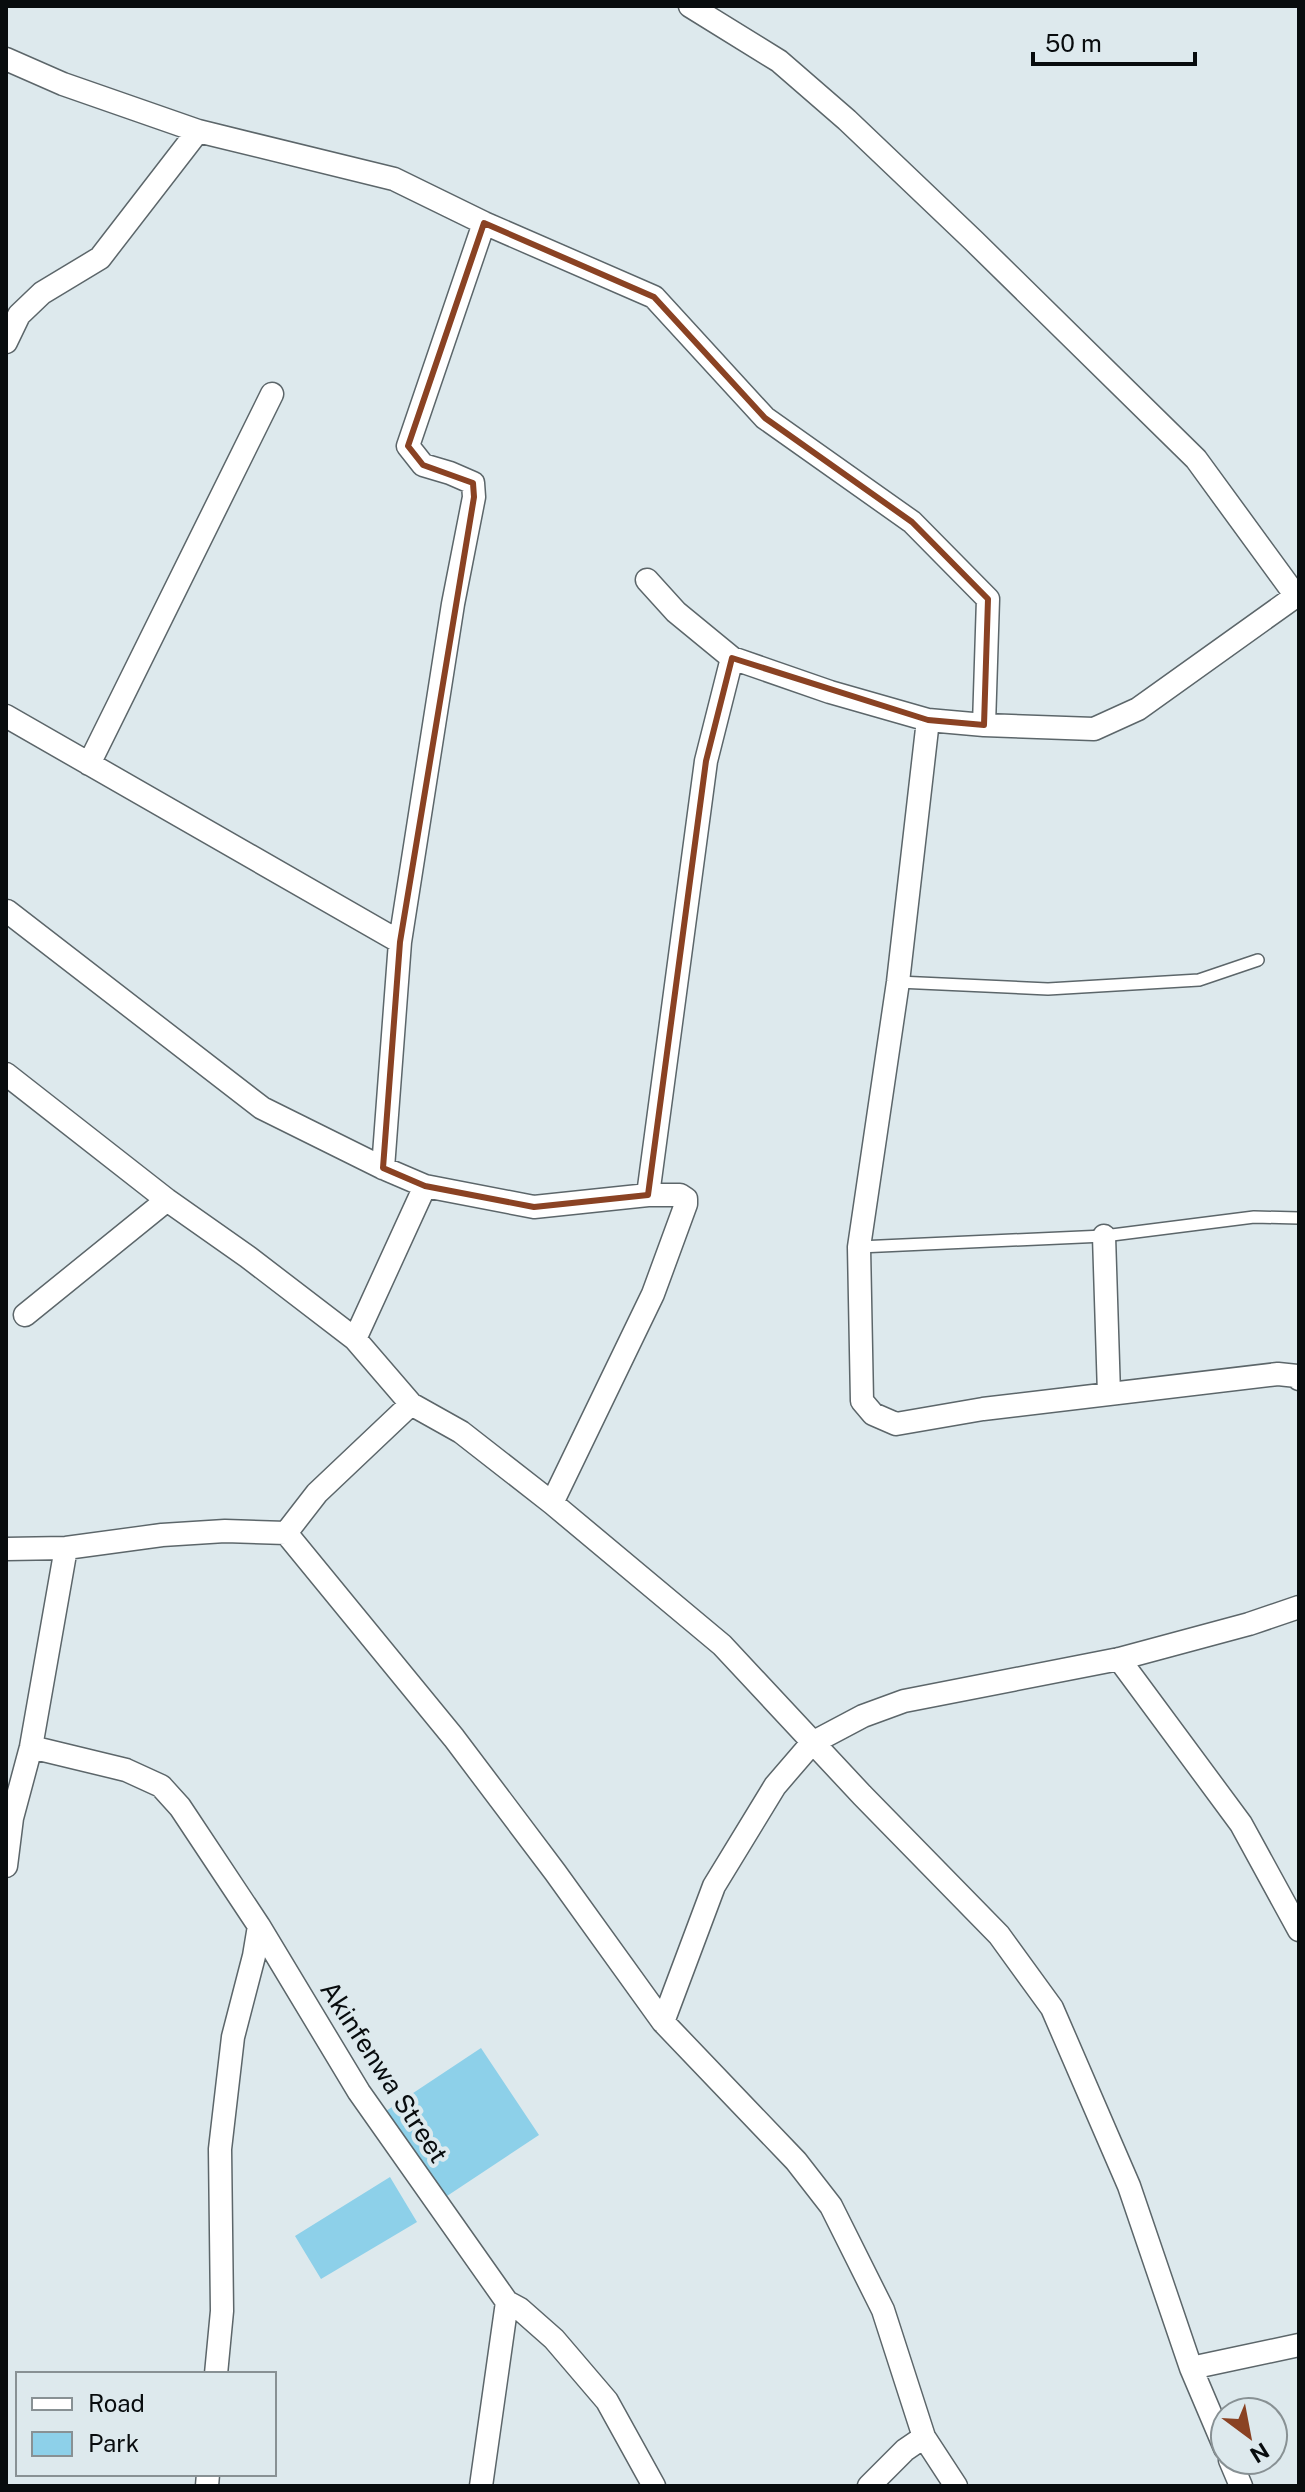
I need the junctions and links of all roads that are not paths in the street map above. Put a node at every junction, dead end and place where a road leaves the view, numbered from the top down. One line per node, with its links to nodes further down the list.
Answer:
1 (690, 6): 11 (street)
2 (6, 59): 3 (street)
3 (198, 131): 4 (street); 5 (street)
4 (484, 223): 11 (street); 14 (street)
5 (6, 342)
6 (272, 394): 12 (street)
7 (647, 580): 8 (street)
8 (732, 658): 10 (street); 20 (street)
9 (6, 716): 12 (street)
10 (928, 720): 11 (street); 16 (street)
11 (984, 725)
12 (89, 764): 14 (street)
13 (7, 911): 18 (street)
14 (400, 942): 18 (street)
15 (1258, 960): 16 (lane)
16 (898, 982): 24 (street)
17 (6, 1074): 21 (street)
18 (383, 1168): 19 (street)
19 (425, 1186): 20 (street); 26 (street)
20 (648, 1195): 30 (street)
21 (167, 1200): 25 (street); 26 (street)
22 (1299, 1218): 23 (lane)
23 (1104, 1236): 24 (lane); 28 (street)
24 (859, 1247): 28 (street)
25 (25, 1315)
26 (355, 1339): 29 (street)
27 (1299, 1379): 28 (street)
28 (1109, 1394)
29 (411, 1404): 30 (street); 31 (street)
30 (552, 1503): 36 (street)
31 (286, 1533): 32 (street); 41 (street)
32 (66, 1548): 33 (street); 37 (street)
33 (6, 1549)
34 (1299, 1607): 35 (street)
35 (1119, 1659): 36 (street); 40 (street)
36 (812, 1743): 41 (street); 44 (street)
37 (31, 1747): 38 (street); 39 (street, Akinfenwa Street)
38 (6, 1866)
39 (259, 1926): 42 (street, Akinfenwa Street); 45 (street)
40 (1299, 1930)
41 (663, 2022): 47 (street)
42 (507, 2302): 48 (street); 49 (street, Akinfenwa Street)
43 (1299, 2345): 44 (street)
44 (1191, 2368): 46 (street)
45 (216, 2372)
46 (1209, 2410)
47 (924, 2437): 50 (street); 51 (street)
48 (481, 2486)
49 (654, 2486)
50 (869, 2486)
51 (956, 2486)

